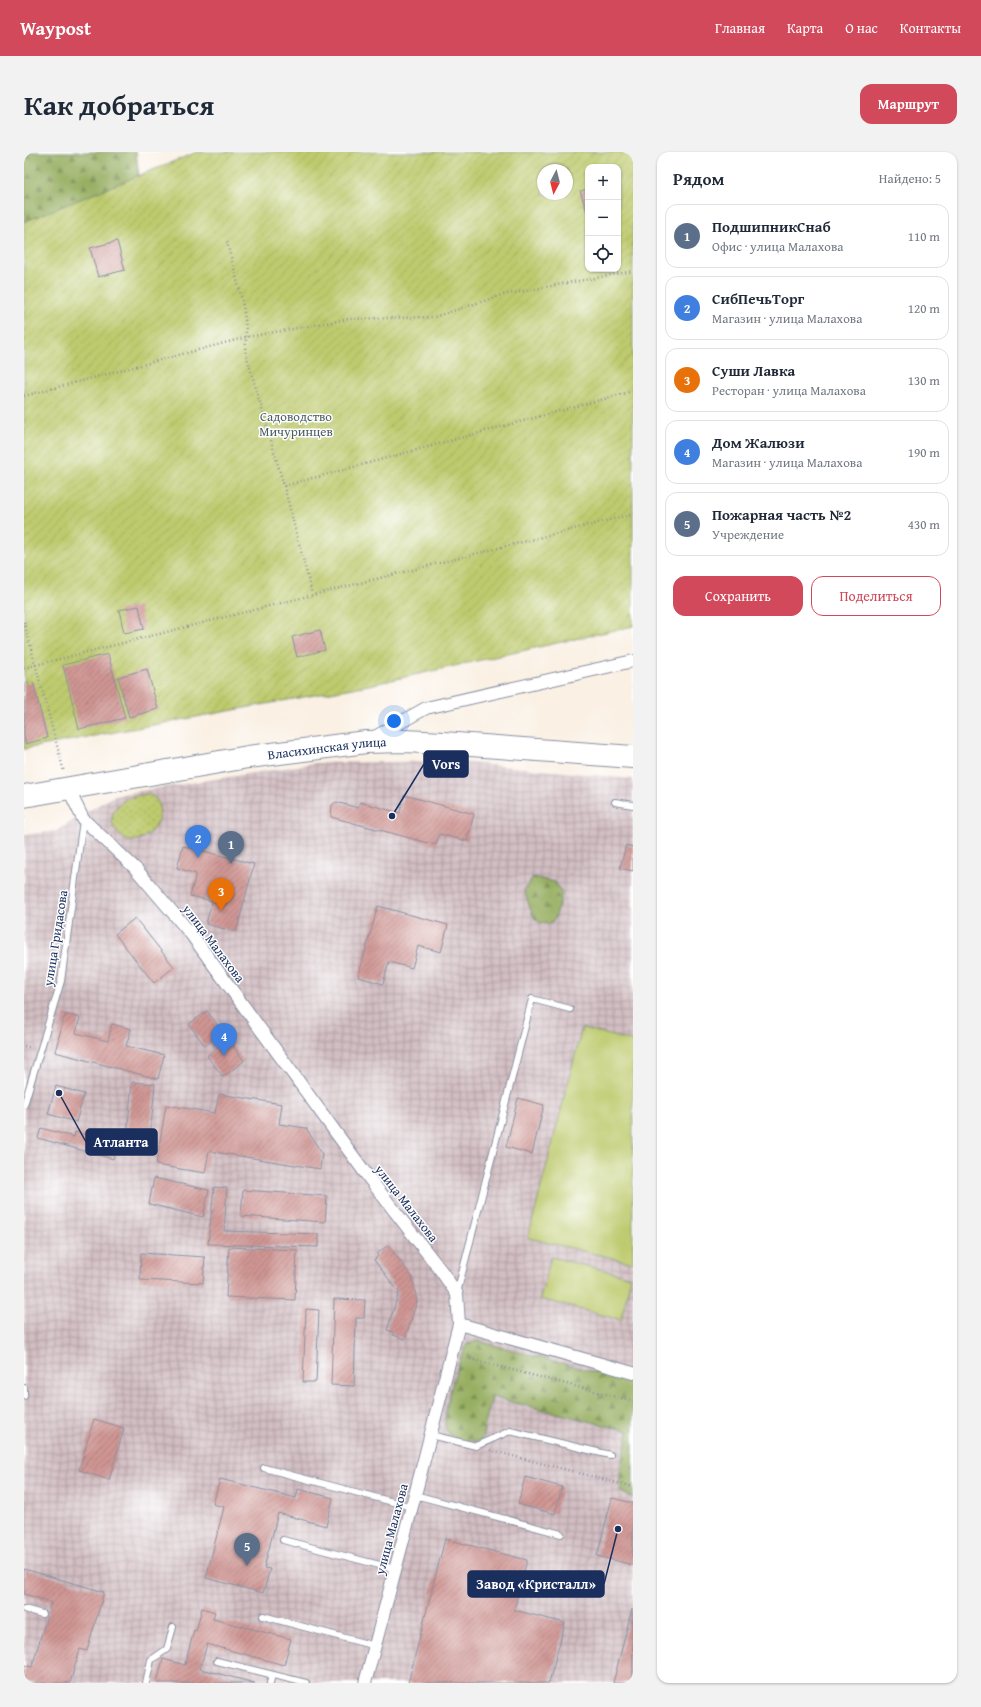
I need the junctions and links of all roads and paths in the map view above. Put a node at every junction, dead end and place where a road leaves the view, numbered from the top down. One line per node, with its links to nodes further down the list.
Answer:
1 (227, 242): 3 (path)
2 (633, 271): 3 (path)
3 (247, 337): 5 (path); 6 (path)
4 (633, 391): 6 (path)
5 (24, 396)
6 (284, 486): 8 (path)
7 (633, 514): 8 (path)
8 (312, 594): 11 (path)
9 (24, 622): 11 (path)
10 (633, 661): 13 (street)
11 (36, 666): 12 (path); 15 (path)
12 (24, 668)
13 (366, 742): 14 (highway, Власихинская улица); 15 (highway, Власихинская улица)
14 (633, 757)
15 (68, 788): 18 (highway, Власихинская улица); 19 (street)
16 (615, 802): 17 (lane)
17 (633, 805)
18 (25, 810)
19 (83, 819): 21 (lane, улица Гридасова); 22 (street, улица Малахова)
20 (570, 1009): 22 (lane)
21 (24, 1105)
22 (457, 1294): 23 (street, улица Малахова)
23 (459, 1324): 25 (street); 29 (street, улица Малахова)
24 (470, 1359): 28 (path)
25 (633, 1373)
26 (24, 1388): 27 (lane)
27 (24, 1396)
28 (633, 1401)
29 (431, 1435): 30 (lane); 34 (street, улица Малахова)
30 (476, 1446): 31 (lane); 33 (path)
31 (610, 1455)
32 (264, 1468): 34 (lane)
33 (633, 1487)
34 (414, 1501): 35 (lane); 37 (street, улица Малахова)
35 (561, 1534)
36 (283, 1540): 37 (lane)
37 (395, 1569): 42 (street, улица Малахова)
38 (24, 1609): 39 (lane)
39 (42, 1614)
40 (263, 1616): 42 (lane)
41 (173, 1627): 45 (lane)
42 (374, 1646): 48 (street, улица Малахова)
43 (217, 1661): 44 (lane)
44 (272, 1675): 46 (lane); 47 (lane)
45 (146, 1683)
46 (270, 1683)
47 (306, 1683)
48 (365, 1683)

